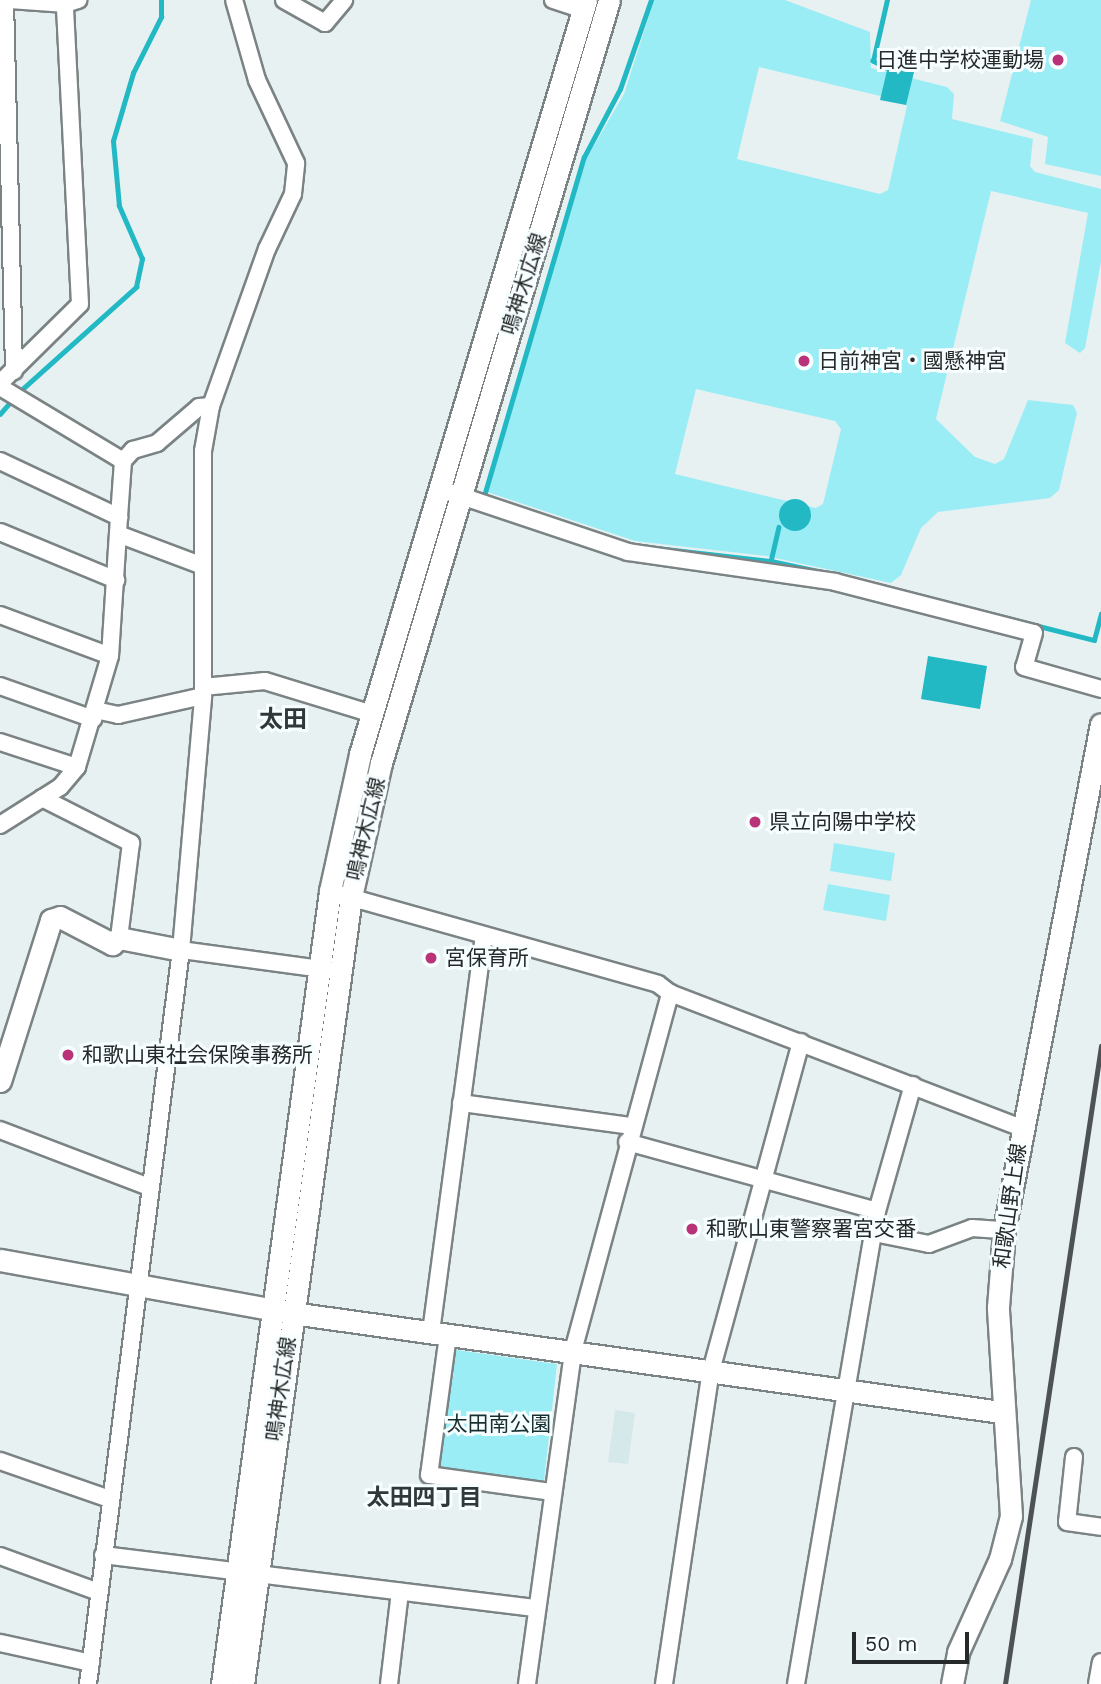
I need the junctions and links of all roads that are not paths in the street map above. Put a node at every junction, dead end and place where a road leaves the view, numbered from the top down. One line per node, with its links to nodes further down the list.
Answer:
1 (5, 0): 10 (street)
2 (11, 0): 8 (street)
3 (234, 0): 12 (street)
4 (284, 0): 5 (street)
5 (344, 0)
6 (553, 0): 9 (street)
7 (610, 0): 15 (main road, 鳴神木広線)
8 (71, 2): 10 (street)
9 (585, 5): 15 (main road, 鳴神木広線)
10 (15, 372): 11 (street)
11 (0, 385): 14 (street)
12 (211, 406): 14 (street); 19 (street)
13 (0, 461): 16 (street)
14 (123, 461): 16 (street)
15 (450, 493): 24 (street); 26 (main road, 鳴神木広線); 35 (main road, 鳴神木広線)
16 (119, 517): 18 (street)
17 (0, 532): 20 (street)
18 (118, 534): 19 (street); 20 (street)
19 (200, 565): 25 (street)
20 (116, 580): 22 (street)
21 (0, 615): 22 (street)
22 (110, 656): 27 (street)
23 (0, 686): 27 (street)
24 (1101, 689)
25 (203, 691): 26 (street); 27 (street); 38 (street)
26 (372, 714): 34 (main road, 鳴神木広線)
27 (94, 715): 30 (street)
28 (1101, 724): 45 (main road, 和歌山野上線)
29 (0, 742): 30 (street)
30 (77, 767): 31 (street)
31 (42, 798): 32 (street); 37 (street)
32 (7, 812): 33 (street)
33 (0, 825)
34 (330, 891): 35 (street); 39 (main road, 鳴神木広線)
35 (351, 897): 36 (street); 39 (main road, 鳴神木広線)
36 (484, 936): 40 (street); 44 (street)
37 (119, 938): 38 (main road); 42 (main road)
38 (181, 950): 39 (street); 49 (street)
39 (326, 969): 55 (main road, 鳴神木広線)
40 (670, 993): 41 (street); 47 (street)
41 (801, 1042): 43 (street); 48 (street)
42 (0, 1081)
43 (912, 1086): 45 (street); 50 (street)
44 (461, 1103): 47 (street); 56 (street)
45 (1021, 1128): 51 (main road, 和歌山野上線)
46 (0, 1130): 49 (street)
47 (629, 1134): 48 (street); 57 (street)
48 (763, 1180): 50 (street); 58 (street)
49 (149, 1187): 54 (street)
50 (877, 1211): 52 (street)
51 (1004, 1230): 52 (street); 60 (main road, 和歌山野上線)
52 (874, 1233): 59 (street)
53 (0, 1260): 54 (main road)
54 (140, 1283): 55 (main road); 64 (street)
55 (281, 1310): 56 (main road); 68 (main road, 鳴神木広線)
56 (440, 1333): 57 (main road); 63 (street)
57 (573, 1351): 58 (main road); 63 (street)
58 (711, 1371): 59 (main road); 80 (street)
59 (849, 1389): 60 (main road); 81 (street)
60 (1001, 1412): 82 (main road, 和歌山野上線)
61 (1074, 1457): 65 (street)
62 (0, 1461): 64 (street)
63 (552, 1492): 71 (street)
64 (110, 1499): 66 (street)
65 (1101, 1527)
66 (103, 1555): 68 (street); 69 (street)
67 (0, 1556): 69 (street)
68 (247, 1572): 70 (street); 76 (main road, 鳴神木広線); 77 (main road, 鳴神木広線)
69 (99, 1591): 73 (street)
70 (400, 1592): 71 (street); 78 (street)
71 (536, 1608): 79 (street)
72 (0, 1643): 73 (street)
73 (91, 1662): 75 (street)
74 (1101, 1662): 83 (street)
75 (88, 1684)
76 (222, 1684)
77 (243, 1684)
78 (389, 1684)
79 (527, 1684)
80 (664, 1684)
81 (796, 1684)
82 (952, 1684)
83 (1097, 1684)

